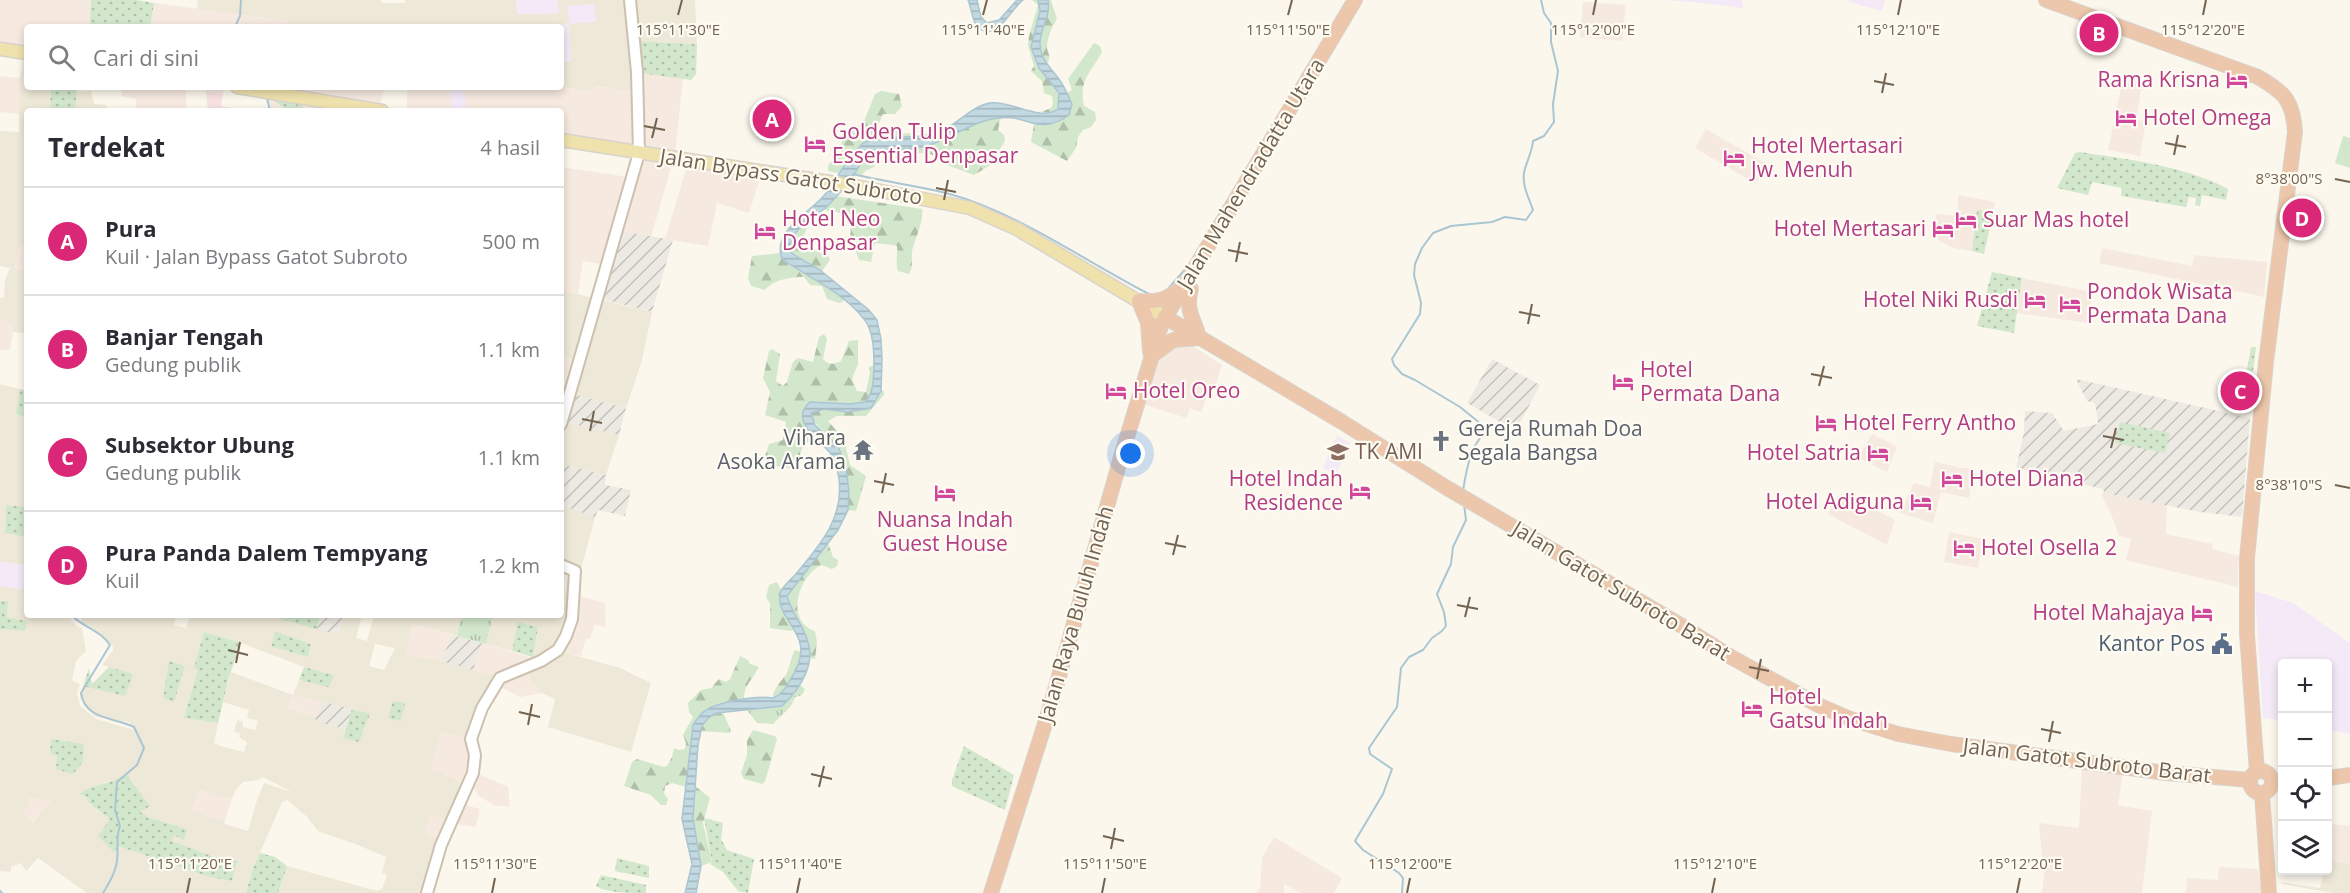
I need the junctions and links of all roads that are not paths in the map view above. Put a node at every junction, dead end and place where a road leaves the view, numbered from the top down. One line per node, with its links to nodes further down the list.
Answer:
1 (630, 0): 10 (street)
2 (1354, 0): 11 (highway, Jalan Mahendradatta Utara)
3 (1364, 0): 11 (highway, Jalan Mahendradatta Utara)
4 (2046, 0): 19 (highway)
5 (2, 50): 6 (main road)
6 (24, 53)
7 (255, 90): 8 (main road)
8 (363, 108)
9 (564, 140): 10 (main road, Jalan Bypass Gatot Subroto)
10 (639, 153): 12 (main road, Jalan Bypass Gatot Subroto); 16 (street)
11 (1188, 287): 12 (highway); 13 (highway, Jalan Mahendradatta Utara); 14 (highway)
12 (1139, 300): 13 (main road, Jalan Bypass Gatot Subroto); 15 (highway)
13 (1168, 320): 14 (highway, Jalan Gatot Subroto Barat); 15 (highway, Jalan Raya Buluh Indah)
14 (1199, 338): 15 (highway); 19 (highway, Jalan Gatot Subroto Barat)
15 (1151, 357): 24 (highway, Jalan Raya Buluh Indah)
16 (564, 414)
17 (564, 566): 23 (street)
18 (2350, 775): 20 (highway)
19 (2253, 776): 21 (highway); 22 (highway)
20 (2332, 777)
21 (2277, 781): 22 (highway)
22 (2262, 793): 25 (highway)
23 (427, 893)
24 (991, 893)
25 (2269, 893)

